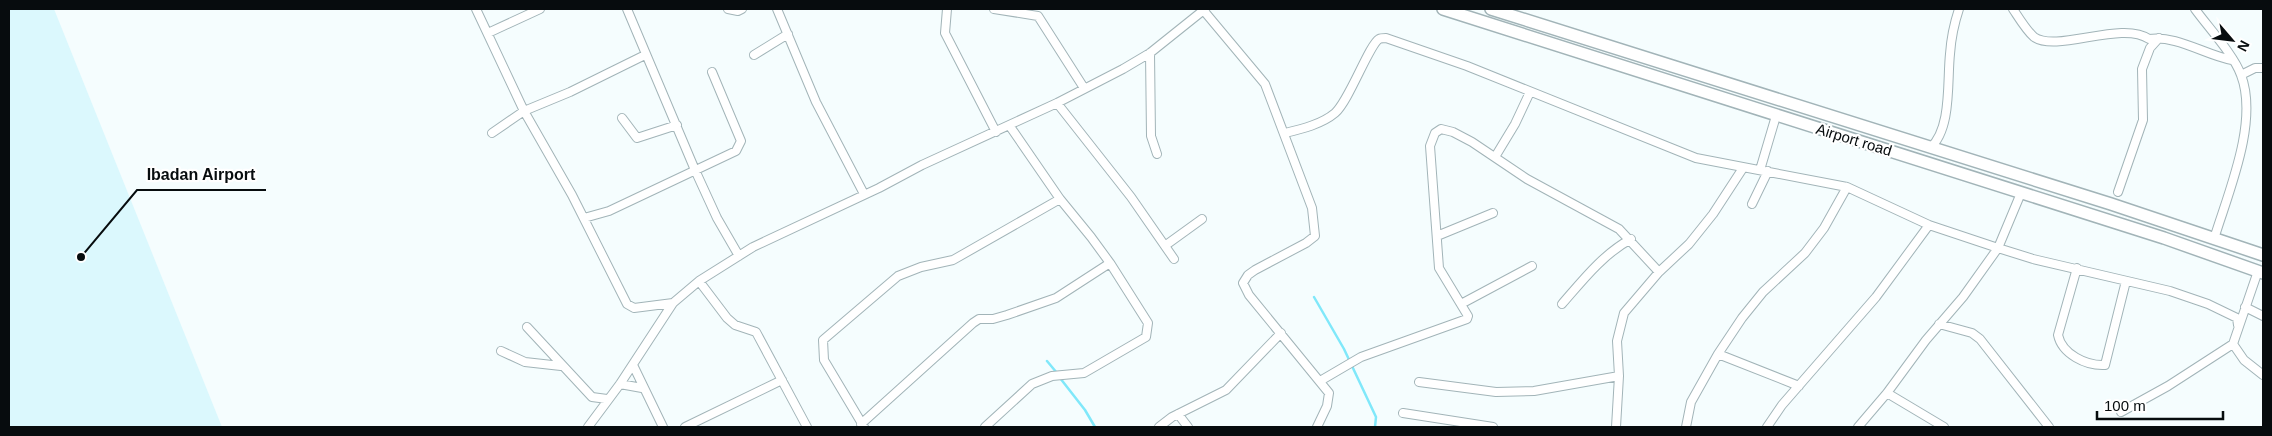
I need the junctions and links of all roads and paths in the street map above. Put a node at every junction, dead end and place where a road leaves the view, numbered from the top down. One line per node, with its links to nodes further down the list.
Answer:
1 (476, 9): 15 (street)
2 (540, 9): 15 (street)
3 (627, 9): 20 (street)
4 (728, 9): 5 (street)
5 (742, 9)
6 (777, 9): 16 (street)
7 (946, 9): 35 (street)
8 (994, 9): 27 (street)
9 (1443, 9): 22 (main road, Airport road)
10 (1491, 9): 18 (main road, Airport road)
11 (1960, 9): 38 (street)
12 (2013, 9): 17 (street)
13 (2195, 9): 23 (street)
14 (1204, 10): 19 (street); 37 (street)
15 (488, 33): 30 (street)
16 (788, 34): 21 (street); 47 (street)
17 (2159, 38): 23 (street); 45 (street)
18 (1604, 45): 22 (main road); 38 (main road, Airport road)
19 (1150, 53): 27 (street); 39 (street)
20 (645, 54): 30 (street); 33 (street)
21 (754, 55)
22 (1600, 58): 31 (main road, Airport road)
23 (2232, 60): 26 (street)
24 (2263, 68): 26 (street)
25 (712, 72): 42 (street)
26 (2241, 74): 58 (street)
27 (1084, 88): 29 (street)
28 (1530, 92): 37 (street); 40 (street); 41 (street)
29 (1057, 103): 34 (street); 59 (street)
30 (524, 111): 36 (street); 52 (street)
31 (1776, 116): 43 (street); 46 (main road, Airport road)
32 (622, 118): 33 (street)
33 (677, 125): 42 (street)
34 (1009, 125): 35 (street); 48 (street)
35 (996, 132): 47 (street)
36 (492, 133)
37 (1285, 134): 79 (street)
38 (1930, 148): 51 (main road, Airport road)
39 (1157, 154)
40 (1495, 158): 56 (street); 57 (street)
41 (1743, 168): 43 (street); 67 (street)
42 (695, 170): 52 (street); 62 (street)
43 (1764, 170): 44 (street); 49 (street)
44 (1847, 187): 54 (street); 82 (street)
45 (2118, 192)
46 (2022, 193): 55 (main road, Airport road); 60 (street)
47 (864, 194): 62 (street)
48 (1060, 199): 64 (street); 98 (street)
49 (1752, 204)
50 (1493, 213): 56 (street)
51 (2142, 215): 55 (main road); 58 (main road, Airport road)
52 (584, 218): 71 (street)
53 (1202, 220): 59 (street)
54 (1929, 225): 60 (street); 91 (street)
55 (2137, 229): 68 (main road, Airport road)
56 (1437, 236): 72 (street)
57 (1630, 239): 67 (street); 73 (street)
58 (2214, 239): 61 (main road, Airport road)
59 (1166, 245): 63 (street)
60 (1998, 248): 66 (street); 76 (street)
61 (2263, 255)
62 (739, 256): 69 (street)
63 (1174, 259)
64 (1110, 263): 98 (street); 103 (street)
65 (1532, 266): 72 (street)
66 (2077, 268): 70 (street); 70 (street)
67 (1659, 272): 86 (street)
68 (2261, 272): 74 (street)
69 (698, 280): 71 (street); 87 (street)
70 (2126, 281): 77 (street)
71 (673, 303): 83 (street)
72 (1462, 304): 88 (street)
73 (1562, 304)
74 (2244, 307): 75 (street); 77 (street)
75 (2263, 316)
76 (1939, 324): 93 (street); 113 (street)
77 (2238, 325): 80 (street)
78 (527, 327): 84 (street)
79 (1281, 333): 88 (street); 97 (street)
80 (2233, 344): 85 (street); 96 (street)
81 (501, 351): 84 (street)
82 (1718, 354): 91 (street); 109 (street)
83 (633, 365): 90 (street); 92 (street)
84 (561, 366): 94 (street)
85 (2263, 375)
86 (1619, 376): 89 (street); 108 (street)
87 (782, 380): 101 (street); 102 (street)
88 (1320, 382): 106 (street)
89 (1419, 382)
90 (620, 384): 92 (street); 94 (street)
91 (1799, 386): 110 (street)
92 (642, 388): 100 (street)
93 (1887, 393): 111 (street); 112 (street)
94 (607, 399): 99 (street)
95 (1403, 412): 107 (street)
96 (2121, 412)
97 (1178, 414): 104 (street); 105 (street)
98 (862, 426)
99 (588, 427)
100 (663, 427)
101 (685, 427)
102 (807, 427)
103 (985, 427)
104 (1159, 427)
105 (1188, 427)
106 (1317, 427)
107 (1493, 427)
108 (1616, 427)
109 (1686, 427)
110 (1767, 427)
111 (1858, 427)
112 (1944, 427)
113 (2049, 427)

